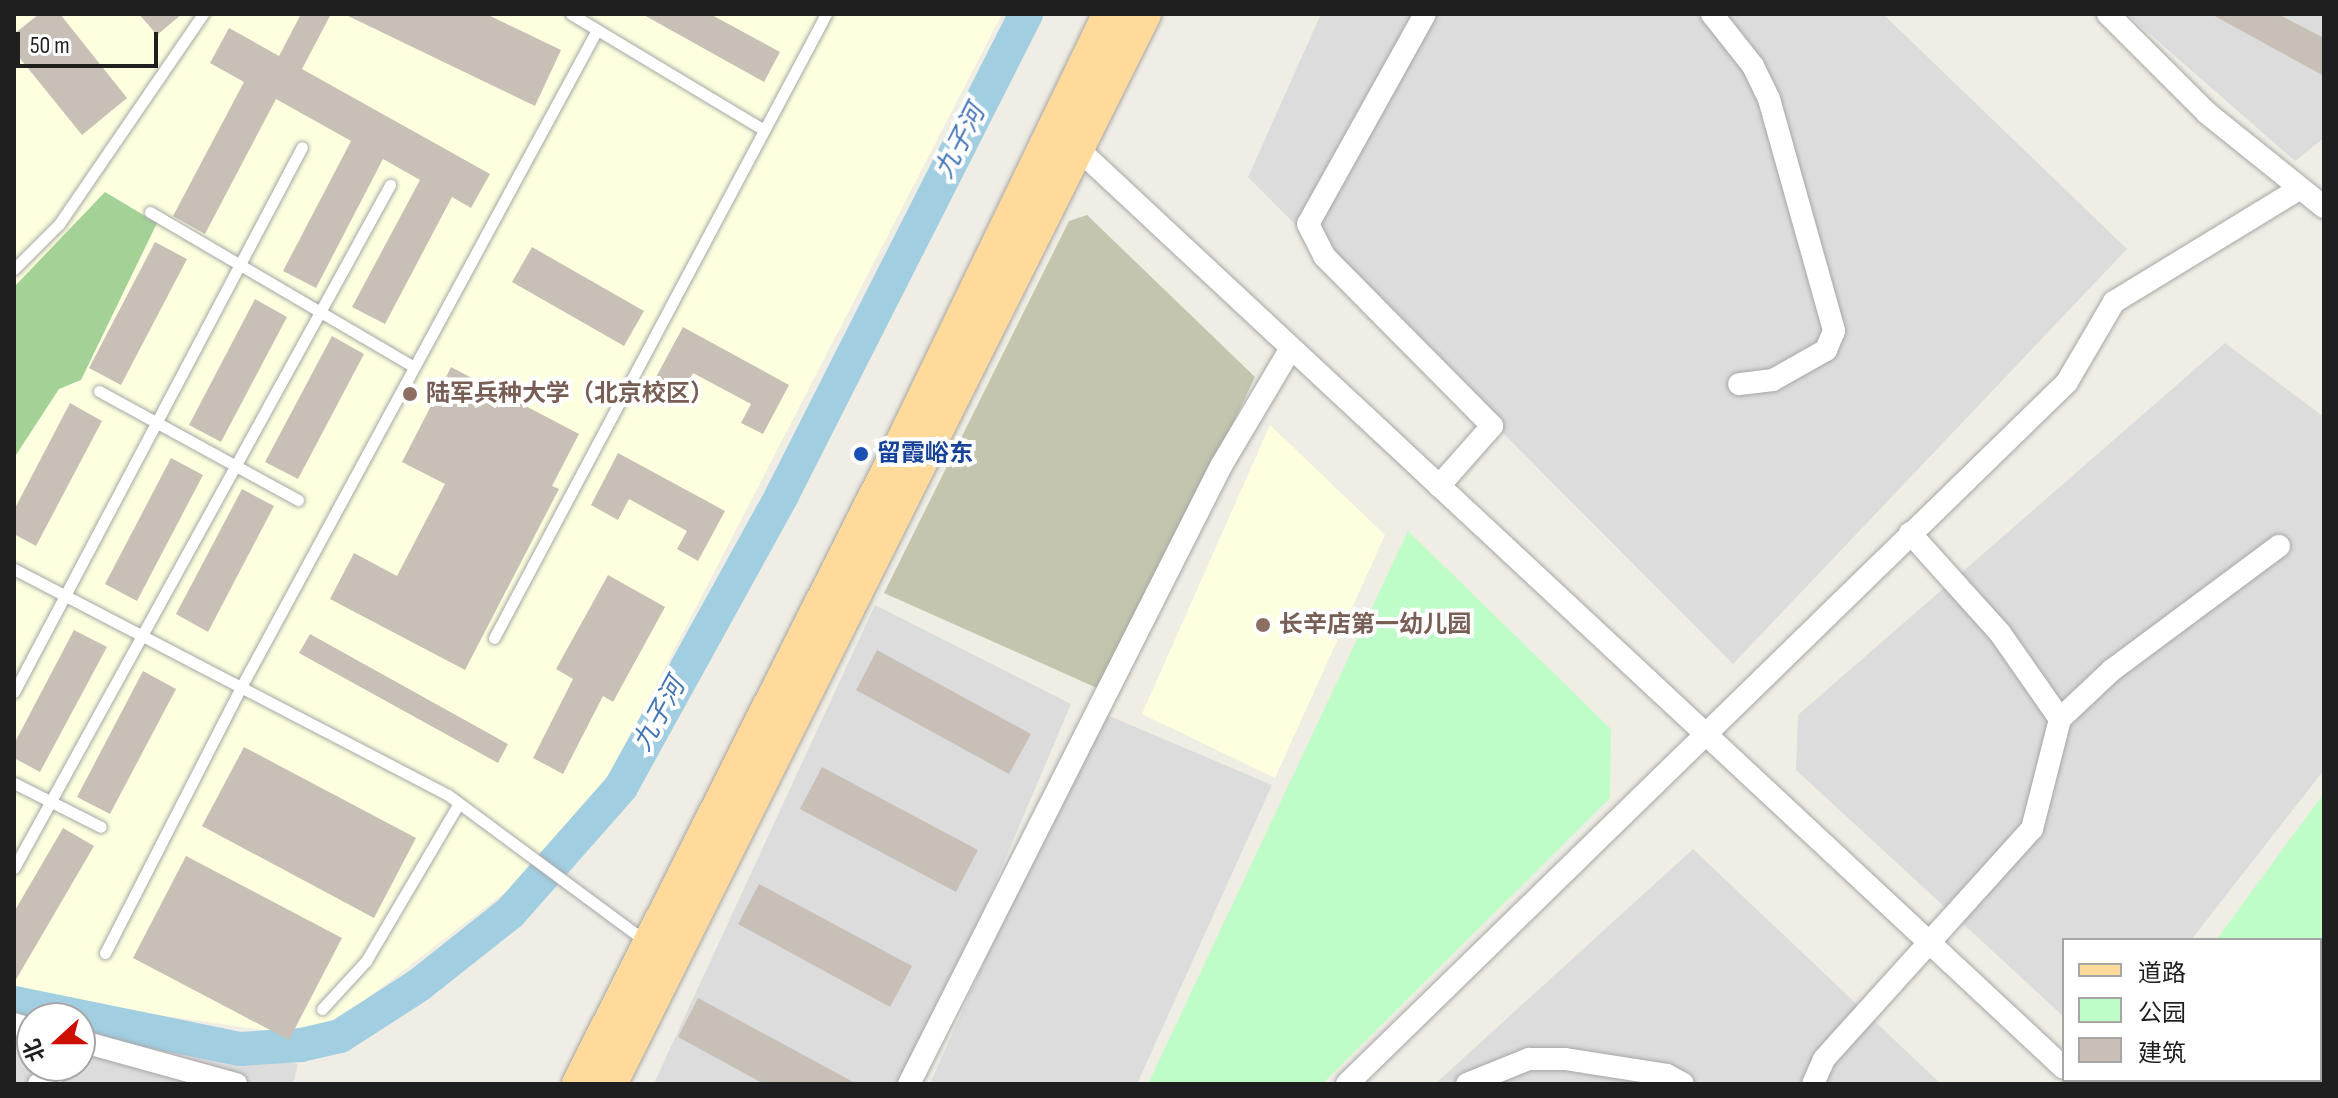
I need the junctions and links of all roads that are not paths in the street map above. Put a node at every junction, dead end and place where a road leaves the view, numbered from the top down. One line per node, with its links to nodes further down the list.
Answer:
1 (203, 14): 18 (lane)
2 (571, 14): 9 (lane)
3 (826, 14): 10 (lane)
4 (1110, 14): 44 (main road)
5 (1144, 14): 12 (main road)
6 (1425, 14): 26 (street)
7 (1712, 14): 22 (street)
8 (2108, 14): 14 (street)
9 (597, 30): 10 (lane); 21 (lane)
10 (761, 128): 33 (lane)
11 (302, 147): 17 (lane)
12 (1077, 148): 20 (street); 51 (main road)
13 (390, 185): 19 (lane)
14 (2299, 189): 15 (street); 28 (street)
15 (2324, 207)
16 (150, 212): 17 (lane)
17 (240, 265): 19 (lane); 24 (lane)
18 (14, 269)
19 (321, 312): 21 (lane); 25 (lane)
20 (1291, 348): 26 (street); 52 (street)
21 (414, 367): 34 (lane)
22 (1739, 384)
23 (99, 391): 24 (lane)
24 (156, 422): 25 (lane); 31 (lane)
25 (236, 466): 27 (lane); 32 (lane)
26 (1439, 486): 37 (street)
27 (298, 500)
28 (1910, 533): 36 (street); 37 (street)
29 (2279, 546): 36 (street)
30 (14, 569): 31 (lane)
31 (65, 595): 32 (lane); 35 (lane)
32 (142, 636): 34 (lane); 39 (lane)
33 (494, 638)
34 (241, 687): 40 (lane); 45 (lane)
35 (14, 692)
36 (2060, 719): 43 (street)
37 (1703, 732): 43 (street); 53 (street)
38 (14, 783): 39 (lane)
39 (51, 802): 41 (lane); 42 (lane)
40 (459, 803): 44 (lane); 46 (lane)
41 (101, 827)
42 (14, 868)
43 (1930, 943): 48 (street); 56 (street)
44 (650, 945): 50 (main road)
45 (105, 953)
46 (322, 1009)
47 (96, 1051): 49 (street)
48 (2062, 1066)
49 (236, 1084)
50 (579, 1084)
51 (610, 1084)
52 (909, 1084)
53 (1347, 1084)
54 (1467, 1084): 55 (street)
55 (1683, 1084)
56 (1813, 1084)

